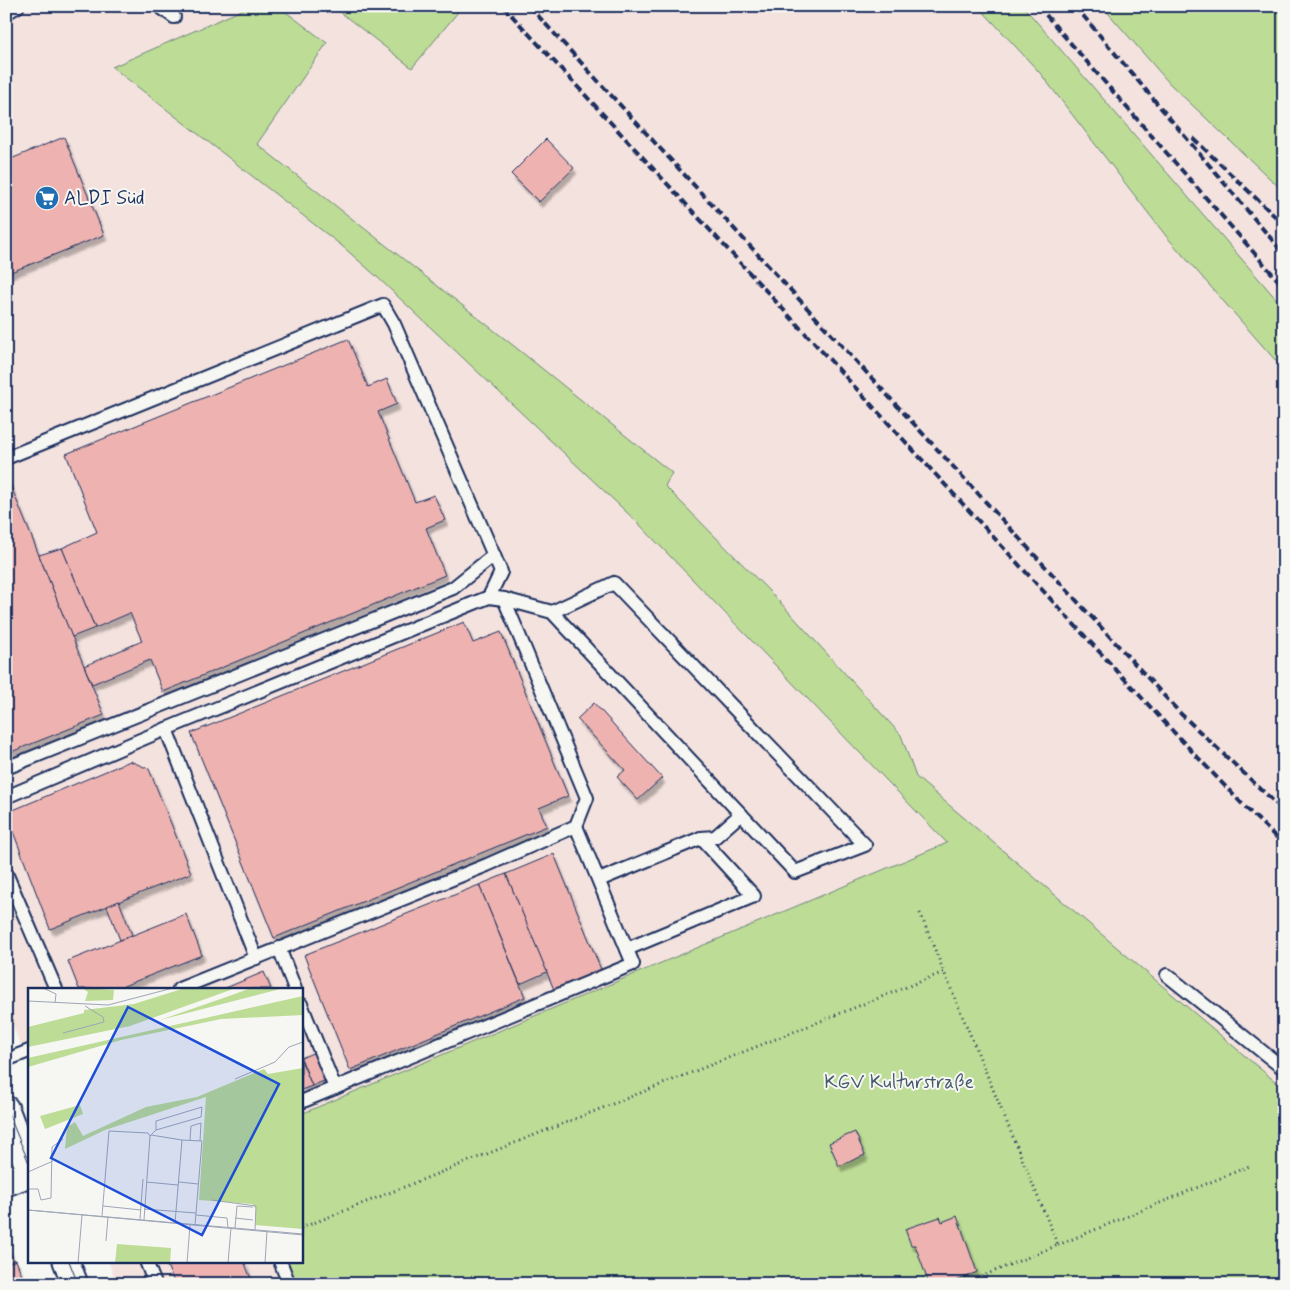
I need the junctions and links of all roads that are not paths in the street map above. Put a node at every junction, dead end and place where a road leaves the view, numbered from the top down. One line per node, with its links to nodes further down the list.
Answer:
1 (18, 6): 3 (lane)
2 (159, 6): 4 (lane)
3 (6, 13)
4 (174, 17)
5 (6, 458): 6 (lane)
6 (494, 555): 7 (lane); 11 (lane)
7 (489, 597): 8 (lane); 10 (lane)
8 (504, 598): 9 (lane); 14 (lane)
9 (552, 612): 13 (lane); 13 (lane)
10 (166, 729): 12 (lane); 20 (lane)
11 (6, 768)
12 (6, 797)
13 (741, 814): 15 (lane)
14 (576, 826): 17 (lane); 18 (lane)
15 (701, 838): 17 (lane); 19 (lane)
16 (6, 873): 22 (lane)
17 (599, 880): 19 (lane)
18 (279, 948): 20 (lane); 24 (lane)
19 (627, 949): 29 (lane)
20 (256, 958): 23 (lane)
21 (1167, 976): 28 (lane)
22 (56, 988)
23 (181, 988)
24 (295, 988)
25 (302, 1006): 29 (lane)
26 (28, 1051): 27 (lane)
27 (6, 1060)
28 (1284, 1069)
29 (335, 1088): 30 (lane)
30 (302, 1102)
31 (6, 1109): 32 (street)
32 (28, 1166)
33 (28, 1174): 34 (street)
34 (6, 1183)
35 (66, 1262): 38 (street)
36 (146, 1262): 39 (lane)
37 (280, 1262): 40 (lane)
38 (75, 1284)
39 (155, 1284)
40 (289, 1284)

